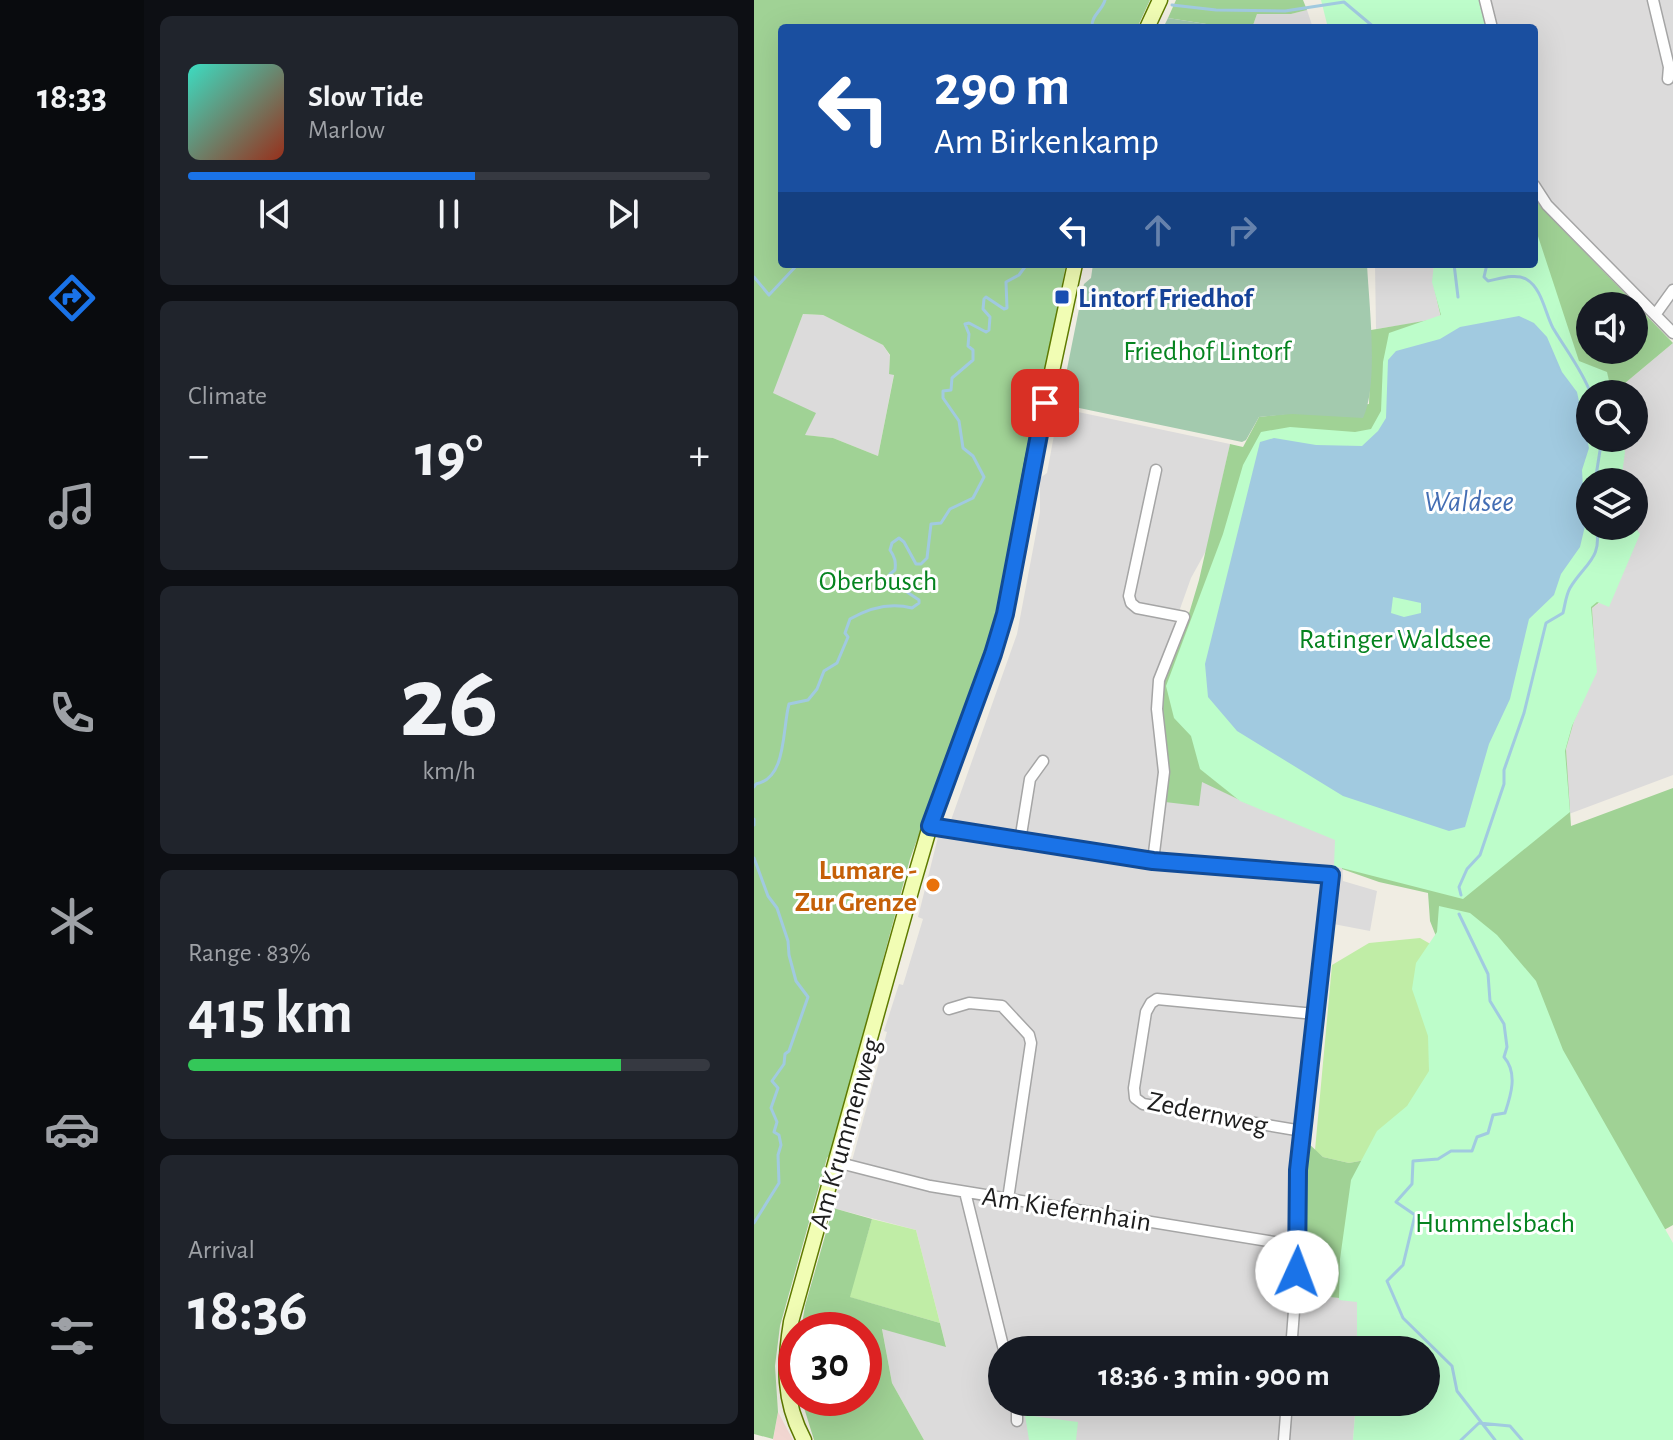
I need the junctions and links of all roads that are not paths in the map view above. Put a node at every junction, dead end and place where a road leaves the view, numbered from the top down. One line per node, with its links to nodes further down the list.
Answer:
1 (1160, 0): 4 (main road)
2 (1485, 0): 5 (street)
3 (1653, 0): 6 (street)
4 (1149, 24)
5 (1491, 24)
6 (1668, 79)
7 (1538, 191): 10 (street)
8 (1074, 268): 14 (main road, Am Krummenweg)
9 (1673, 290): 10 (street)
10 (1655, 315): 11 (street)
11 (1673, 333)
12 (1156, 470): 16 (street)
13 (1043, 761): 15 (street)
14 (930, 826): 15 (street); 20 (main road, Am Krummenweg)
15 (1020, 841): 16 (street)
16 (1153, 861): 18 (street)
17 (949, 1009): 22 (street)
18 (1315, 1014): 19 (street); 19 (street, Zedernweg)
19 (1302, 1131): 23 (street)
20 (836, 1162): 21 (street, Am Kiefernhain); 29 (main road, Am Krummenweg)
21 (965, 1192): 22 (street, Am Kiefernhain); 24 (street)
22 (1008, 1199): 23 (street, Am Kiefernhain)
23 (1299, 1246): 25 (street)
24 (1001, 1336)
25 (1292, 1336)
26 (1017, 1416): 28 (street)
27 (1286, 1416): 30 (street)
28 (1017, 1421)
29 (804, 1440)
30 (1284, 1440)

